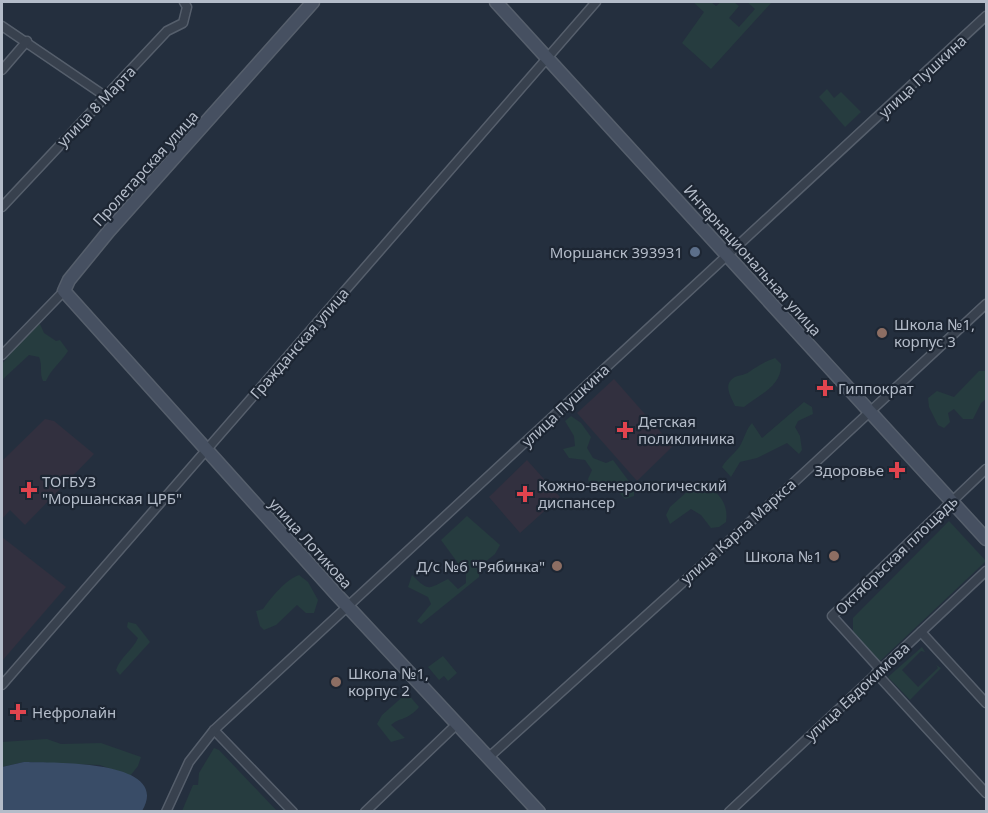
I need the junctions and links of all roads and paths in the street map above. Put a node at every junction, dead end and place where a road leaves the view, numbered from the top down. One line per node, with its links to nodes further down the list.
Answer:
1 (313, 2): 13 (street, Пролетарская улица)
2 (496, 2): 8 (street, Интернациональная улица)
3 (596, 2): 8 (street, Гражданская улица)
4 (186, 4): 10 (street, улица 8 Марта)
5 (987, 16): 12 (street, улица Пушкина)
6 (2, 26): 7 (street)
7 (27, 41): 9 (street); 10 (street)
8 (548, 57): 12 (street, Интернациональная улица); 17 (street, Гражданская улица)
9 (2, 70)
10 (105, 96): 11 (street, улица 8 Марта)
11 (2, 207)
12 (729, 255): 16 (street, Интернациональная улица); 22 (street, улица Пушкина)
13 (64, 291): 15 (street, Пролетарская улица); 17 (street, улица Лотикова)
14 (987, 304): 16 (street, улица Карла Маркса)
15 (2, 355)
16 (869, 412): 19 (street, Интернациональная улица); 29 (street, улица Карла Маркса)
17 (207, 450): 22 (street, улица Лотикова); 25 (street, Гражданская улица)
18 (987, 468): 19 (street, Октябрьская площадь)
19 (951, 501): 20 (street, Интернациональная улица); 24 (street, Октябрьская площадь)
20 (987, 539)
21 (987, 571): 23 (street, улица Евдокимова)
22 (347, 606): 27 (street, улица Лотикова); 28 (street, улица Пушкина)
23 (921, 632): 24 (street, улица Евдокимова); 26 (street)
24 (878, 671): 30 (street, Октябрьская площадь); 35 (street, улица Евдокимова)
25 (2, 685)
26 (987, 703)
27 (457, 724): 29 (street, улица Лотикова); 33 (street)
28 (214, 730): 31 (street, улица Пушкина); 32 (street)
29 (489, 757): 34 (street, улица Лотикова)
30 (987, 793)
31 (166, 812)
32 (293, 812)
33 (365, 812)
34 (538, 812)
35 (729, 812)

